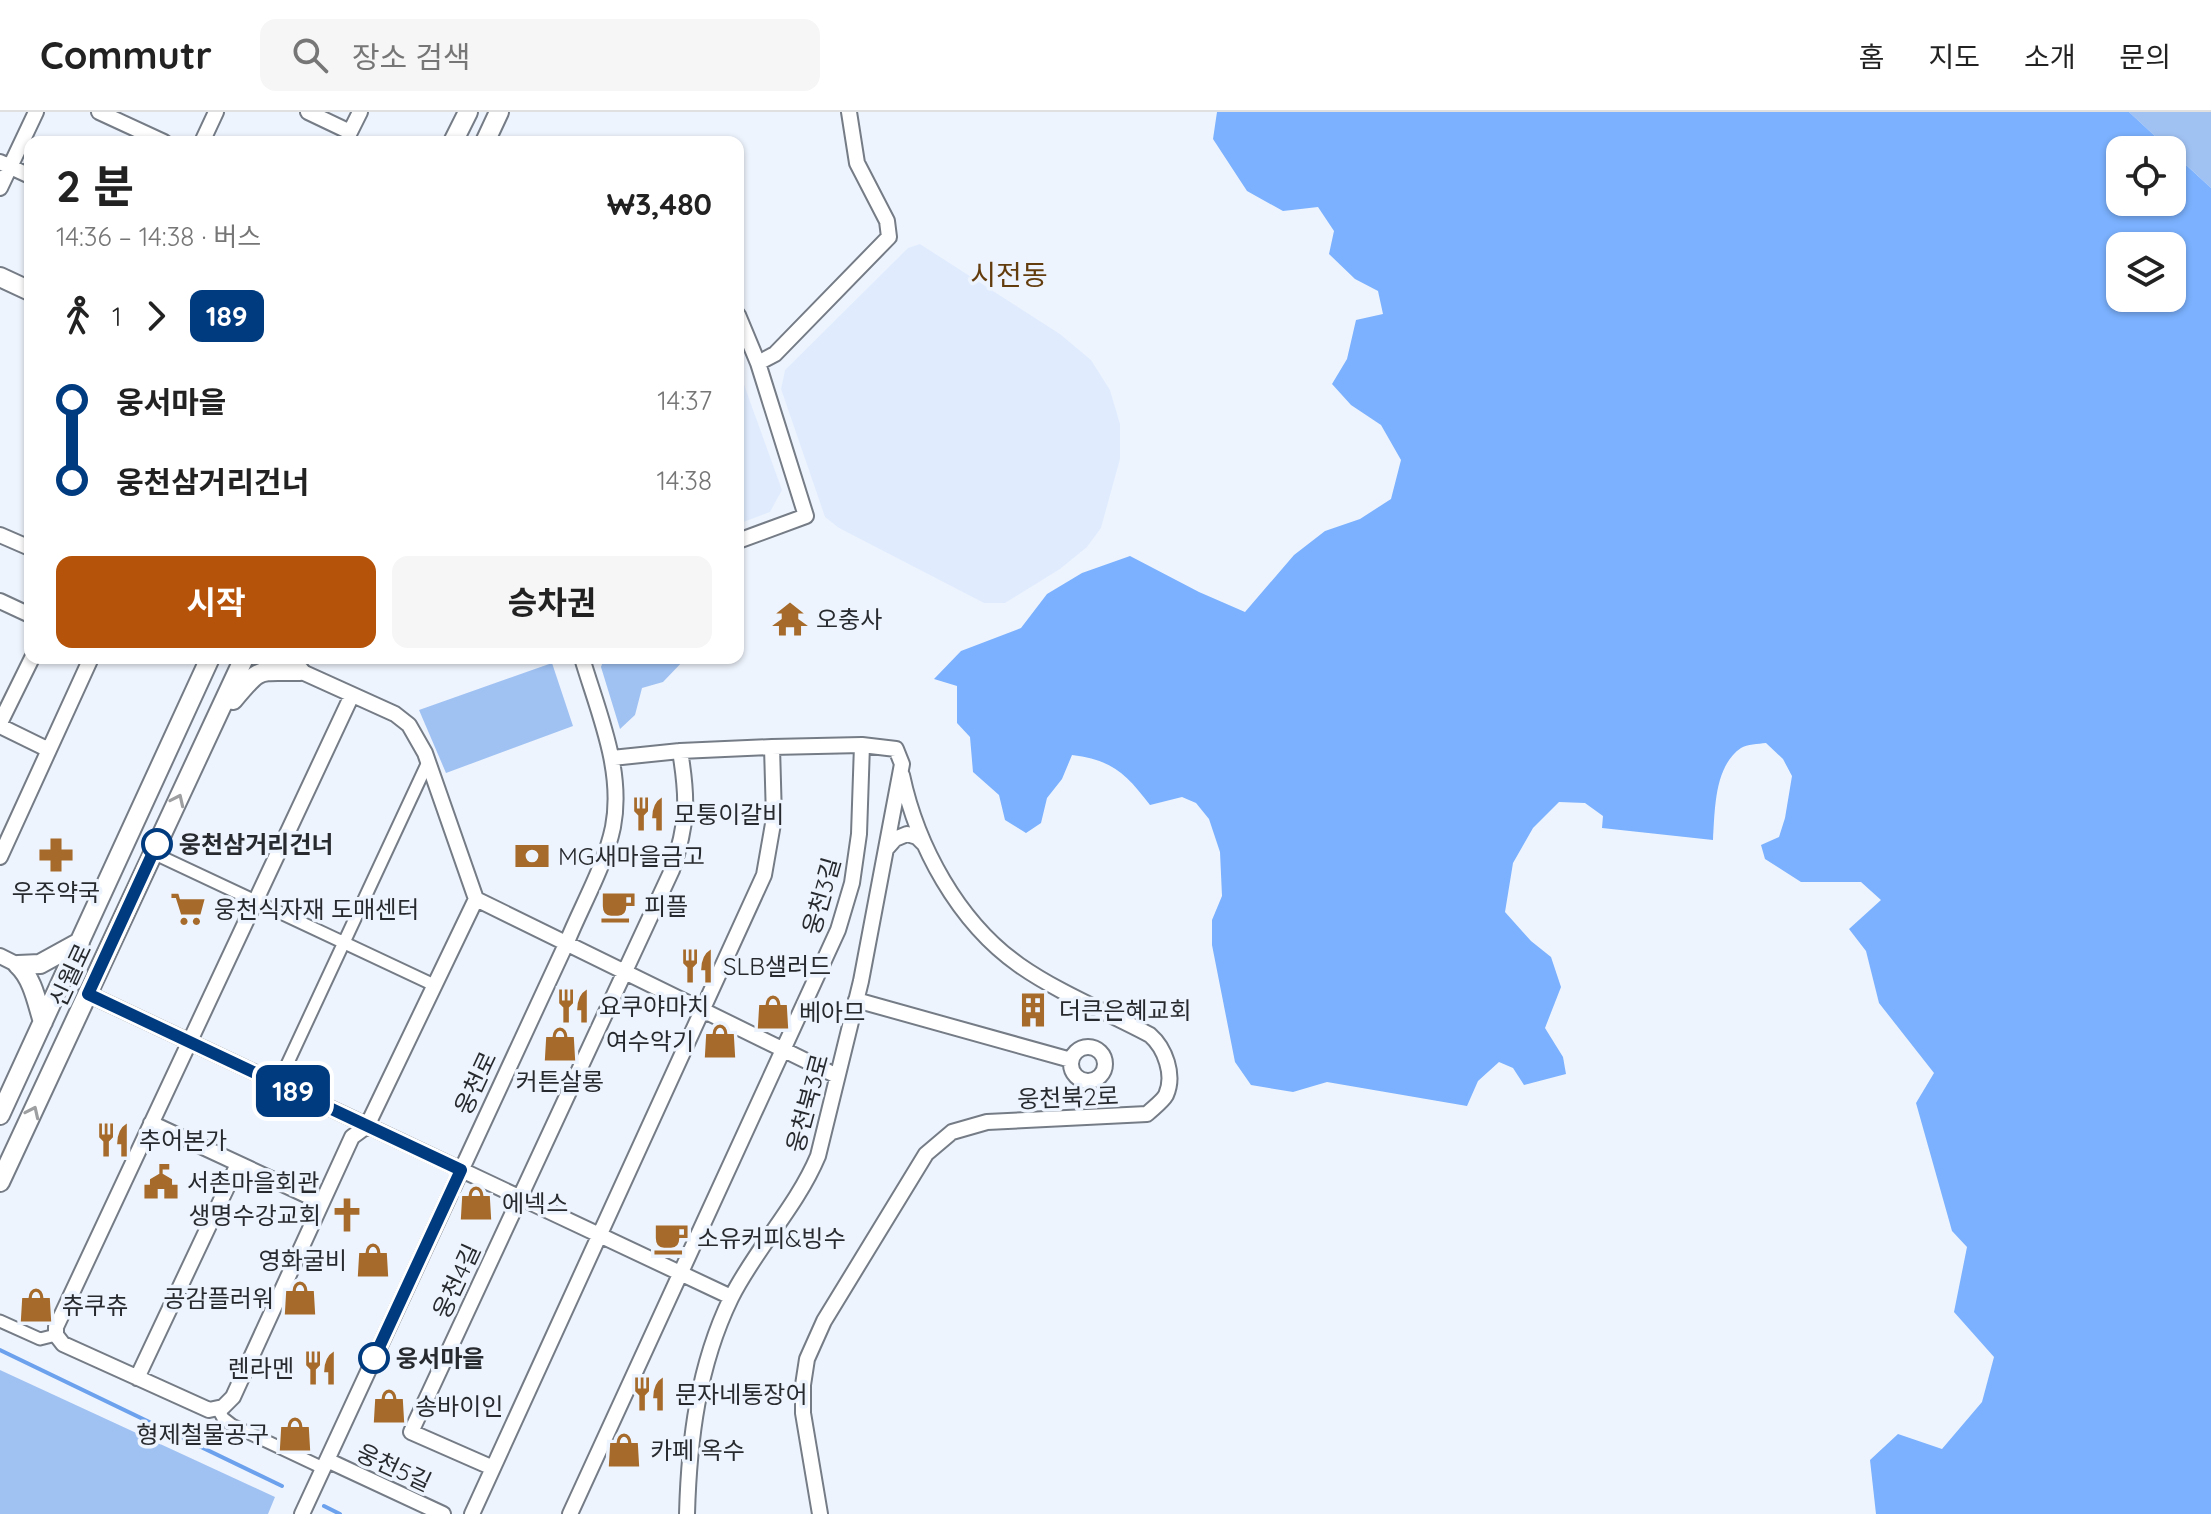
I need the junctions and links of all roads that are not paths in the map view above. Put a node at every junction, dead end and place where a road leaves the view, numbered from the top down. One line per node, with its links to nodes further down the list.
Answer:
1 (36, 112): 15 (street)
2 (99, 112): 9 (street)
3 (216, 112): 10 (street)
4 (308, 112): 11 (street)
5 (360, 112): 12 (street)
6 (468, 112): 13 (street)
7 (499, 112): 14 (street)
8 (849, 112): 21 (street)
9 (151, 136)
10 (205, 136)
11 (346, 136)
12 (348, 136)
13 (456, 136)
14 (492, 136)
15 (5, 164): 16 (street); 17 (street)
16 (24, 173)
17 (0, 188)
18 (0, 277): 19 (street)
19 (24, 288)
20 (744, 329): 21 (street)
21 (758, 363): 23 (street)
22 (0, 535): 24 (street)
23 (744, 539)
24 (24, 541)
25 (0, 601): 26 (street)
26 (24, 612)
27 (29, 664): 36 (street)
28 (88, 664): 39 (street)
29 (207, 664): 50 (street, 신월로)
30 (241, 664): 35 (street, 신월로)
31 (291, 664): 33 (street)
32 (584, 664): 41 (street, 웅천로)
33 (300, 671): 34 (street); 35 (street)
34 (352, 695): 42 (street); 49 (street)
35 (214, 724): 46 (street, 신월로, one-way to 35)
36 (0, 725): 39 (street)
37 (862, 745): 38 (street); 43 (street, 웅천북2로); 62 (street, 웅천3길)
38 (772, 747): 40 (street); 59 (street)
39 (49, 750): 47 (street)
40 (680, 751): 41 (street); 55 (street)
41 (612, 758): 51 (street, 웅천로)
42 (428, 762): 48 (street); 52 (street)
43 (902, 775): 44 (street, 웅천북2로); 45 (street, 웅천북3로)
44 (927, 847): 45 (street); 88 (street, 웅천북2로)
45 (887, 848): 58 (street, 웅천북3로)
46 (153, 853): 49 (street); 57 (street, 신월로)
47 (0, 857)
48 (476, 899): 51 (street); 56 (street)
49 (254, 900): 52 (street); 61 (street)
50 (80, 942): 54 (street); 60 (street, 신월로)
51 (567, 942): 55 (street); 70 (street, 웅천로)
52 (344, 943): 56 (street); 65 (street)
53 (0, 956): 54 (street)
54 (18, 965): 60 (street)
55 (625, 971): 59 (street); 72 (street)
56 (434, 985): 68 (street)
57 (88, 994): 61 (street); 71 (street, 신월로, one-way to 57)
58 (856, 1000): 63 (street); 64 (street, 웅천북3로)
59 (704, 1010): 62 (street); 74 (street)
60 (43, 1022): 66 (street, 신월로)
61 (189, 1042): 65 (street); 67 (street)
62 (783, 1049): 64 (street); 75 (street, 웅천3길)
63 (1071, 1060)
64 (837, 1076): 76 (street, 웅천북3로)
65 (278, 1084): 68 (street)
66 (0, 1115)
67 (151, 1123): 69 (street); 78 (street)
68 (367, 1126): 70 (street); 73 (street)
69 (238, 1164): 73 (street); 79 (street)
70 (461, 1170): 72 (street); 81 (street, 웅천로)
71 (0, 1182)
72 (518, 1197): 74 (street); 82 (street, 웅천4길)
73 (321, 1202): 80 (street)
74 (600, 1236): 75 (street); 82 (street)
75 (680, 1273): 76 (street); 86 (street)
76 (731, 1297): 87 (street, 웅천북3로)
77 (0, 1321): 78 (street)
78 (56, 1335): 79 (street)
79 (137, 1378): 80 (street)
80 (218, 1409): 81 (street)
81 (325, 1464): 83 (street, 웅천로); 84 (street, 웅천5길)
82 (493, 1468): 85 (street)
83 (302, 1513)
84 (443, 1514)
85 (472, 1514)
86 (570, 1514)
87 (687, 1514)
88 (820, 1514)

